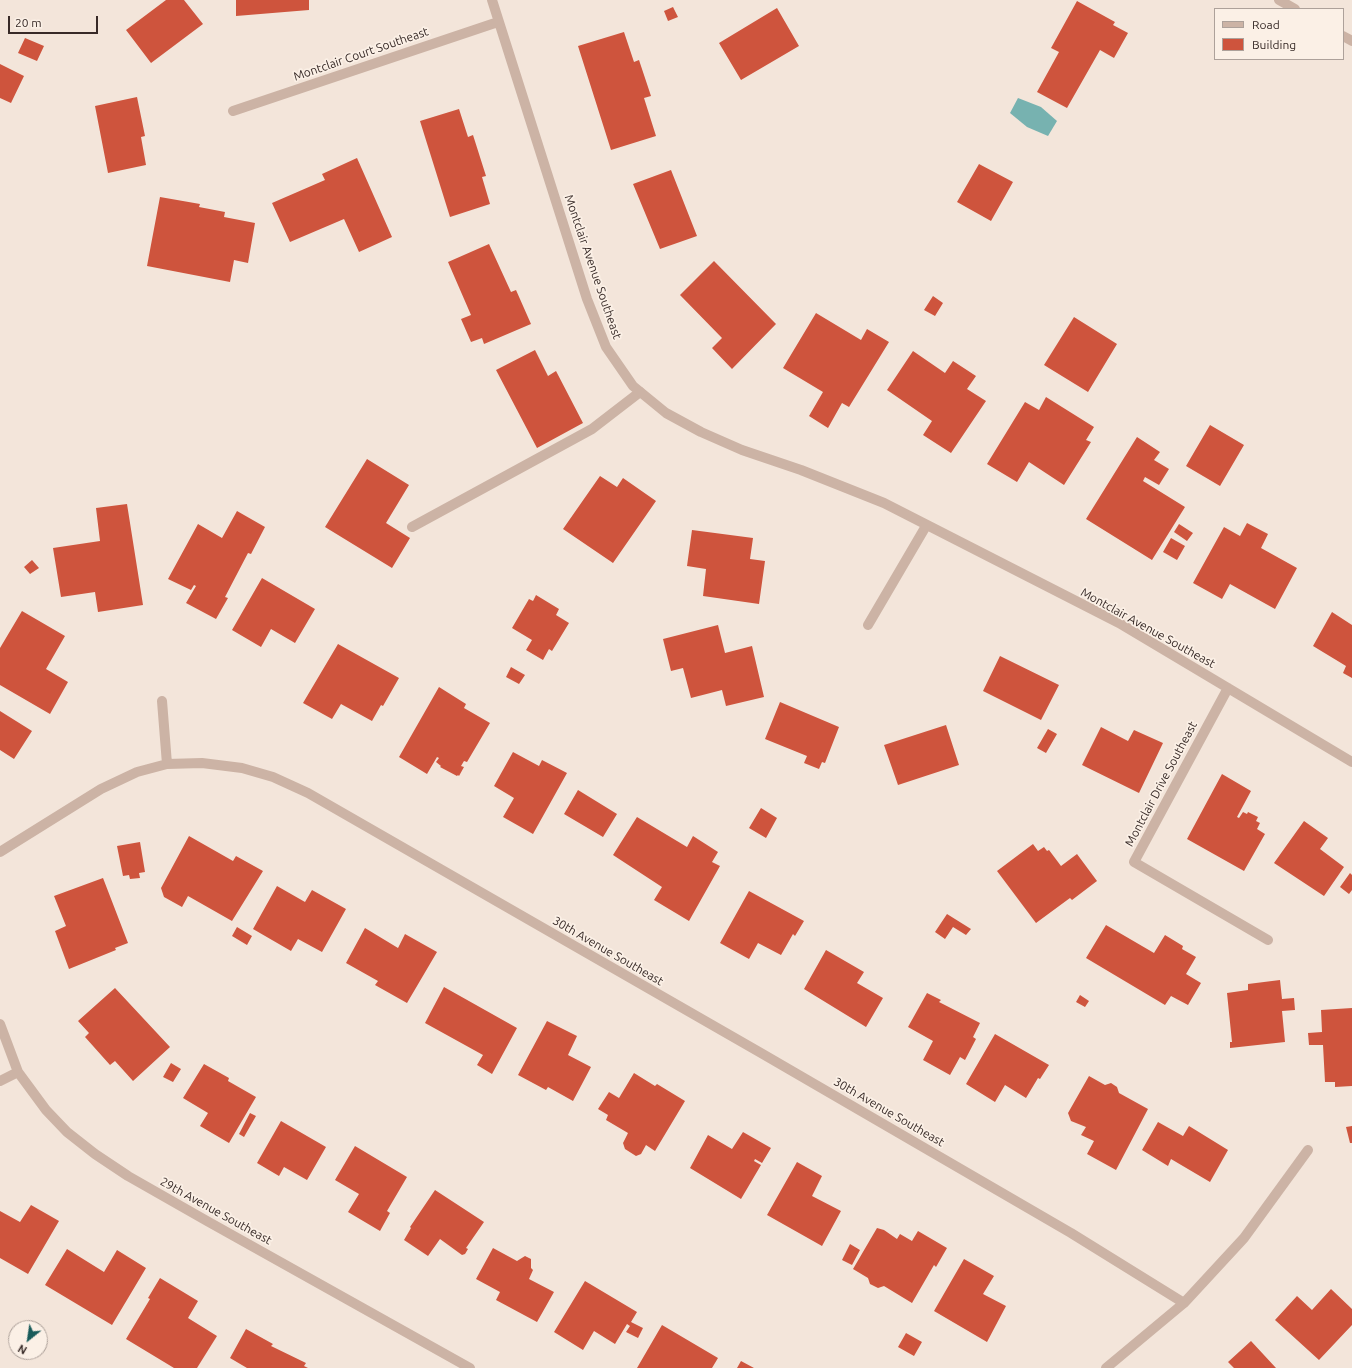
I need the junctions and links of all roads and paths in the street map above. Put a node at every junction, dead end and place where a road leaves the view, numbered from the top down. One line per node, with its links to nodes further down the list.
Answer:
1 (493, 0): 4 (street, Montclair Avenue Southeast)
2 (1279, 0): 3 (street)
3 (1293, 8)
4 (498, 22): 5 (street, Montclair Court Southeast); 6 (street, Montclair Avenue Southeast)
5 (233, 111)
6 (640, 392): 7 (street, Montclair Avenue Southeast); 8 (street)
7 (926, 526): 9 (street); 10 (street, Montclair Avenue Southeast)
8 (412, 527)
9 (868, 626)
10 (1228, 688): 12 (street, Montclair Avenue Southeast); 15 (street, Montclair Drive Southeast)
11 (162, 701): 13 (street)
12 (1352, 762)
13 (167, 764): 14 (street, 30th Avenue Southeast); 20 (street, 30th Avenue Southeast)
14 (0, 852)
15 (1268, 940)
16 (0, 1024): 17 (street, 29th Avenue Southeast)
17 (18, 1072): 18 (street); 21 (street, 29th Avenue Southeast)
18 (0, 1081)
19 (1308, 1150): 20 (street)
20 (1184, 1303): 22 (street)
21 (470, 1368)
22 (1106, 1368)

